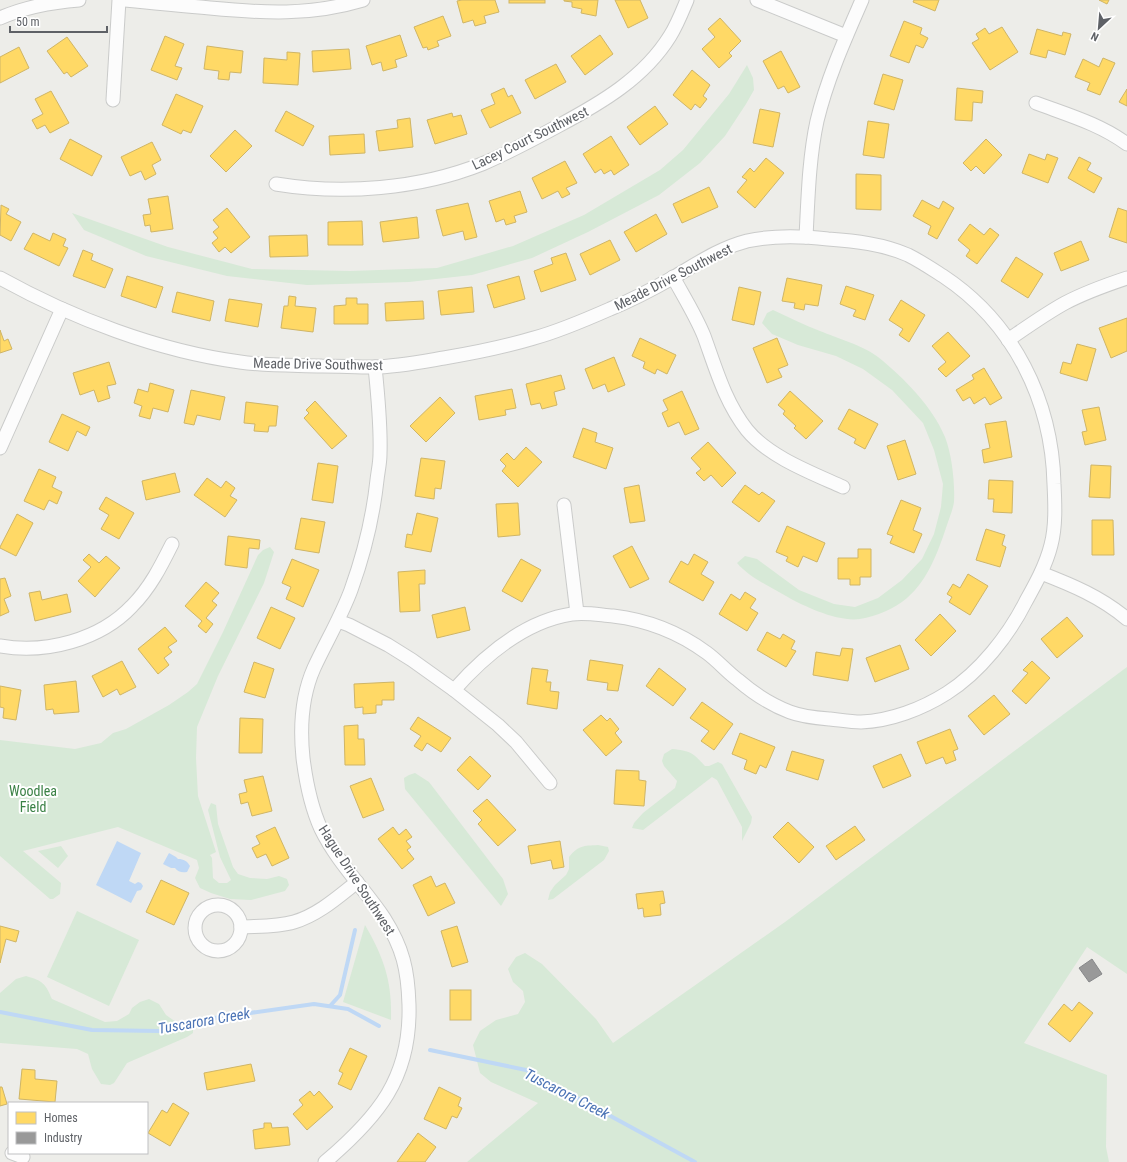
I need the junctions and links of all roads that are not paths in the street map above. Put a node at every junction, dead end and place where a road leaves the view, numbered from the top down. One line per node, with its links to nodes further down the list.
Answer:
1 (79, 0): 8 (street)
2 (119, 0): 10 (street)
3 (125, 0): 4 (street)
4 (363, 0)
5 (687, 0): 13 (street, Lacey Court Southwest)
6 (757, 0): 9 (street)
7 (862, 0): 9 (street)
8 (0, 18)
9 (846, 36): 14 (street)
10 (113, 100)
11 (1036, 103): 12 (street)
12 (1127, 144)
13 (276, 184)
14 (806, 237): 16 (street, Meade Drive Southwest); 19 (street, Meade Drive Southwest)
15 (0, 278): 18 (street, Meade Drive Southwest)
16 (673, 278): 20 (street, Meade Drive Southwest); 22 (street)
17 (1127, 278): 19 (street)
18 (62, 309): 20 (street, Meade Drive Southwest); 21 (street)
19 (1008, 340): 25 (street, Meade Drive Southwest)
20 (375, 367): 28 (street, Hague Drive Southwest)
21 (0, 448)
22 (843, 487)
23 (564, 505): 26 (street)
24 (172, 544): 29 (street)
25 (1041, 573): 26 (street, Meade Drive Southwest); 27 (street)
26 (577, 613): 30 (street, Meade Drive Southwest)
27 (1127, 619)
28 (338, 621): 30 (street); 32 (street, Hague Drive Southwest)
29 (0, 646)
30 (454, 690): 31 (street)
31 (550, 783)
32 (357, 882): 33 (street); 34 (street, Hague Drive Southwest)
33 (241, 927)
34 (324, 1162)

